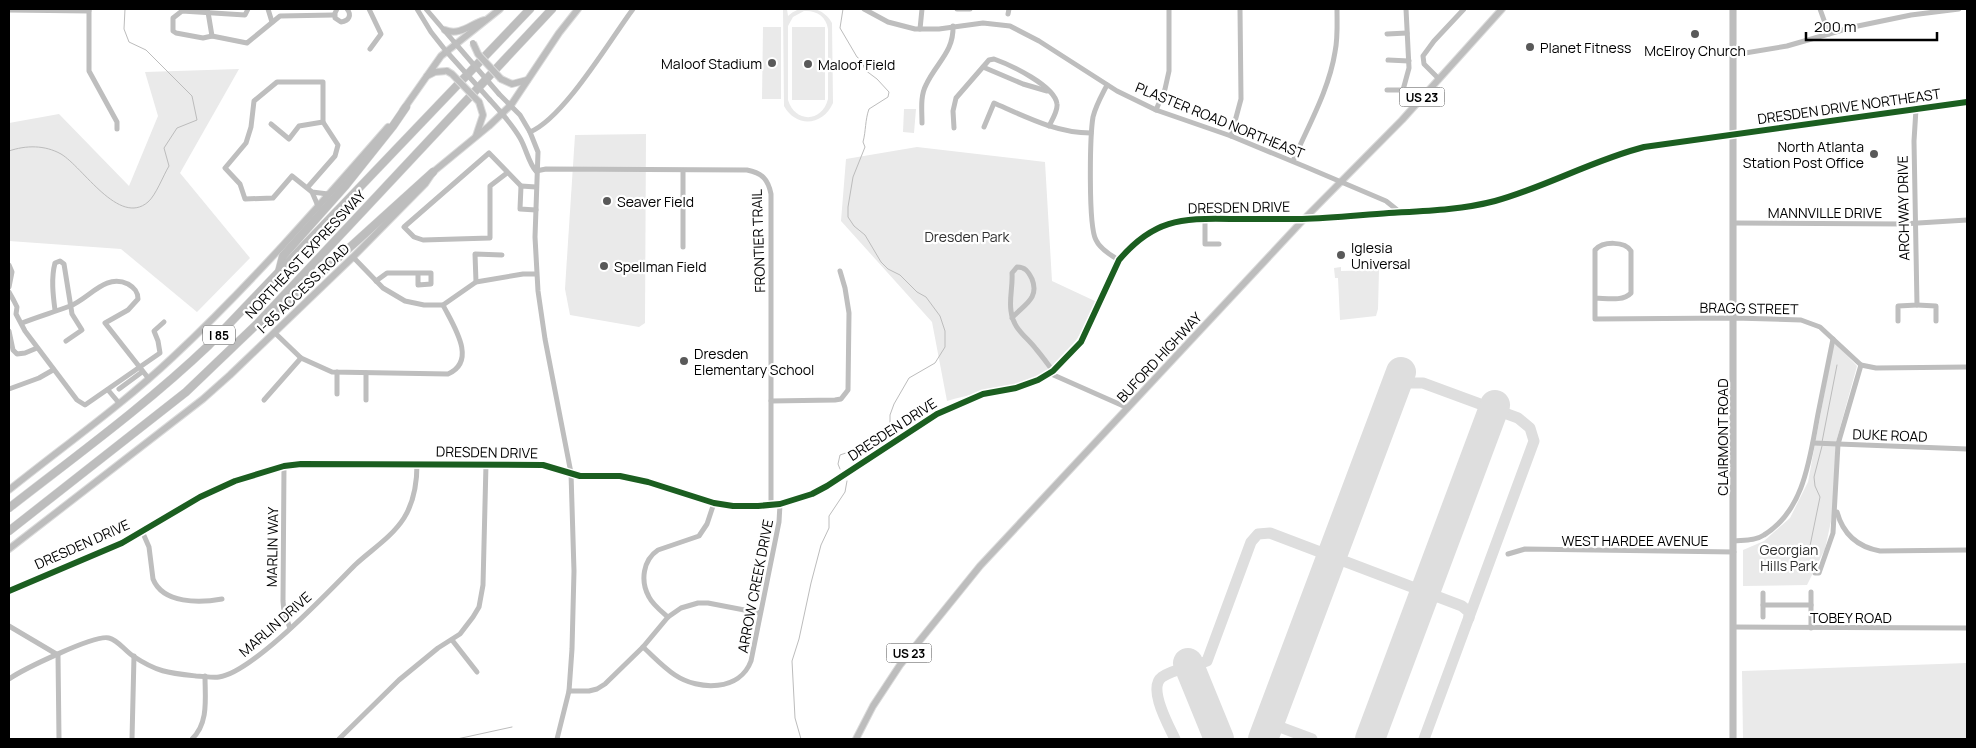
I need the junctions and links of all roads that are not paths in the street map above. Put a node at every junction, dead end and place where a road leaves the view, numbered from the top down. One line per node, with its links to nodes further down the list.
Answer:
1 (248, 9): 28 (street)
2 (268, 9): 32 (street)
3 (337, 9): 30 (street)
4 (348, 9): 30 (street)
5 (369, 9): 42 (street)
6 (417, 9): 43 (street)
7 (426, 9): 36 (street)
8 (500, 9): 31 (main road)
9 (530, 9): 100 (highway, NORTHEAST EXPRESSWAY / I 85)
10 (552, 9): 118 (highway, NORTHEAST EXPRESSWAY / I 85)
11 (578, 9): 49 (main road, I-85 ACCESS ROAD)
12 (633, 9): 69 (street)
13 (864, 9): 35 (street, PLASTER ROAD NORTHEAST)
14 (922, 9): 35 (street)
15 (958, 9): 16 (street)
16 (970, 9)
17 (1169, 9): 60 (street)
18 (1240, 9): 72 (street)
19 (1337, 9): 74 (street)
20 (1406, 9): 38 (street)
21 (1464, 9): 50 (street)
22 (1502, 9): 50 (main road, BUFORD HIGHWAY / US 23)
23 (1733, 9): 44 (main road, CLAIRMONT ROAD)
24 (1820, 9): 39 (street)
25 (1959, 9): 29 (street)
26 (9, 10): 27 (street)
27 (89, 10): 68 (street)
28 (208, 12): 40 (street); 40 (street)
29 (1911, 12): 39 (street)
30 (334, 16): 32 (street)
31 (488, 18): 33 (main road); 36 (main road)
32 (272, 22): 40 (street)
33 (479, 26): 41 (main road); 49 (main road, bridge)
34 (954, 26): 35 (street, PLASTER ROAD NORTHEAST); 51 (street, PLASTER ROAD NORTHEAST); 63 (street)
35 (920, 29)
36 (445, 30): 41 (street)
37 (1387, 34): 38 (street)
38 (1407, 34): 46 (street)
39 (1829, 34): 44 (street)
40 (212, 36)
41 (455, 43): 43 (main road); 57 (street, bridge)
42 (370, 49)
43 (446, 51): 48 (main road); 61 (street, bridge)
44 (1733, 55): 71 (main road, CLAIRMONT ROAD)
45 (1388, 60): 46 (street)
46 (1409, 61): 53 (street)
47 (983, 67): 54 (street); 54 (street); 67 (street)
48 (425, 77): 58 (main road); 73 (main road, bridge)
49 (528, 79): 57 (main road, I-85 ACCESS ROAD)
50 (1439, 79): 56 (main road, BUFORD HIGHWAY / US 23)
51 (1108, 85): 60 (street, PLASTER ROAD NORTHEAST); 70 (street)
52 (1387, 90): 53 (street)
53 (1403, 90): 56 (street)
54 (1050, 92): 65 (street)
55 (1967, 102): 59 (street, DRESDEN DRIVE NORTHEAST)
56 (1416, 104): 79 (main road, BUFORD HIGHWAY / US 23)
57 (511, 105): 61 (main road, I-85 ACCESS ROAD); 69 (street)
58 (406, 107): 84 (main road); 100 (highway)
59 (1916, 109): 71 (street, DRESDEN DRIVE NORTHEAST); 92 (street, ARCHWAY DRIVE)
60 (1156, 110): 72 (street, PLASTER ROAD NORTHEAST)
61 (502, 114): 73 (main road, I-85 ACCESS ROAD); 76 (street)
62 (323, 122): 64 (street); 82 (street); 82 (street)
63 (922, 123)
64 (271, 124)
65 (1049, 126): 66 (street); 70 (street)
66 (984, 127)
67 (954, 128)
68 (117, 129)
69 (530, 132): 76 (street)
70 (1092, 133): 97 (street)
71 (1734, 134): 87 (street, DRESDEN DRIVE); 91 (main road, CLAIRMONT ROAD)
72 (1231, 136): 74 (street, PLASTER ROAD NORTHEAST)
73 (476, 137): 77 (main road, I-85 ACCESS ROAD)
74 (1293, 162): 79 (street, PLASTER ROAD NORTHEAST)
75 (683, 170): 76 (street, FRONTIER TRAIL); 94 (street); 140 (street, FRONTIER TRAIL)
76 (536, 171): 81 (street)
77 (433, 172): 96 (main road, I-85 ACCESS ROAD); 118 (highway)
78 (507, 173): 78 (street); 80 (street)
79 (1340, 182): 87 (street, PLASTER ROAD NORTHEAST); 89 (main road, BUFORD HIGHWAY / US 23)
80 (520, 186): 81 (street); 86 (street)
81 (536, 187): 86 (street)
82 (307, 188): 83 (street)
83 (312, 192): 84 (street); 85 (street)
84 (328, 194): 85 (main road)
85 (318, 206): 132 (main road)
86 (536, 210): 102 (street)
87 (1400, 213): 89 (street, DRESDEN DRIVE)
88 (1205, 218): 89 (street, DRESDEN DRIVE); 93 (street); 97 (street, DRESDEN DRIVE)
89 (1304, 219): 142 (main road, BUFORD HIGHWAY / US 23)
90 (1967, 220): 92 (street, MANNVILLE DRIVE)
91 (1734, 223): 92 (street, MANNVILLE DRIVE); 113 (main road, CLAIRMONT ROAD)
92 (1915, 223): 110 (street, ARCHWAY DRIVE)
93 (1219, 244)
94 (683, 247)
95 (502, 255): 104 (street)
96 (354, 257): 103 (street); 120 (main road, I-85 ACCESS ROAD)
97 (1119, 260): 130 (street, DRESDEN DRIVE)
98 (9, 265): 105 (street)
99 (840, 271): 140 (street)
100 (278, 273): 154 (highway, NORTHEAST EXPRESSWAY / I 85)
101 (418, 273): 103 (street)
102 (536, 274): 104 (street); 149 (street)
103 (376, 281): 108 (street)
104 (476, 282): 108 (street)
105 (9, 287)
106 (9, 292): 117 (street)
107 (1595, 298): 107 (street, BRAGG STREET); 113 (street, BRAGG STREET)
108 (443, 305): 131 (street)
109 (70, 306): 111 (street); 111 (street); 122 (street); 128 (street)
110 (1917, 306): 114 (street); 115 (street)
111 (55, 310): 117 (street)
112 (1012, 318): 112 (street); 130 (street)
113 (1734, 318): 121 (street, BRAGG STREET); 158 (main road, CLAIRMONT ROAD)
114 (1898, 321)
115 (1936, 321)
116 (164, 322): 128 (street)
117 (22, 323): 123 (street)
118 (256, 324): 157 (highway, NORTHEAST EXPRESSWAY / I 85)
119 (9, 331): 123 (street)
120 (275, 333): 124 (street); 159 (main road, I-85 ACCESS ROAD)
121 (1833, 339): 125 (street, BRAGG STREET); 143 (street)
122 (66, 341)
123 (37, 348): 127 (street)
124 (301, 358): 129 (street); 138 (street)
125 (1861, 366): 126 (street); 144 (street)
126 (1967, 367)
127 (53, 370): 134 (street); 135 (street)
128 (140, 370): 132 (street); 133 (street)
129 (337, 372): 131 (street); 136 (street)
130 (1051, 372): 142 (street); 152 (street, DRESDEN DRIVE)
131 (366, 373): 139 (street)
132 (149, 379): 137 (main road)
133 (118, 387): 135 (street); 137 (street)
134 (9, 389)
135 (108, 390): 141 (street)
136 (337, 394)
137 (126, 398): 141 (main road)
138 (264, 400)
139 (366, 400)
140 (771, 401): 153 (street, FRONTIER TRAIL)
141 (119, 403): 150 (main road)
142 (1128, 408): 191 (main road, BUFORD HIGHWAY / US 23)
143 (1813, 443): 144 (street, DUKE ROAD); 158 (street)
144 (1838, 444): 145 (street, DUKE ROAD); 155 (street)
145 (1967, 449)
146 (417, 464): 147 (street, DRESDEN DRIVE); 148 (street, DRESDEN DRIVE); 175 (street, MARLIN DRIVE)
147 (486, 464): 149 (street, DRESDEN DRIVE); 178 (street)
148 (284, 466): 156 (street, DRESDEN DRIVE); 175 (street, MARLIN WAY)
149 (571, 473): 151 (street, DRESDEN DRIVE); 185 (street)
150 (9, 490)
151 (714, 502): 153 (street, DRESDEN DRIVE); 171 (street)
152 (780, 504): 153 (street, DRESDEN DRIVE); 170 (street, ARROW CREEK DRIVE)
153 (771, 506)
154 (9, 508)
155 (1835, 508): 160 (street); 163 (street)
156 (142, 530): 164 (street, DRESDEN DRIVE); 167 (street)
157 (9, 531)
158 (1734, 541): 161 (main road, CLAIRMONT ROAD)
159 (9, 550)
160 (1967, 550)
161 (1734, 552): 162 (street, WEST HARDEE AVENUE); 174 (main road, CLAIRMONT ROAD)
162 (1508, 554)
163 (1815, 572)
164 (9, 591)
165 (1811, 592): 169 (street)
166 (1763, 593): 168 (street)
167 (222, 599)
168 (1763, 605): 169 (street); 172 (street)
169 (1811, 605): 176 (street)
170 (760, 613): 171 (street); 179 (street, ARROW CREEK DRIVE)
171 (668, 617): 179 (street)
172 (1763, 617)
173 (9, 626): 180 (street)
174 (1734, 627): 176 (street, TOBEY ROAD); 192 (main road, CLAIRMONT ROAD)
175 (290, 628): 183 (street, MARLIN DRIVE)
176 (1811, 628): 177 (street, TOBEY ROAD)
177 (1967, 628)
178 (452, 640): 182 (street); 189 (street)
179 (643, 647): 185 (street)
180 (58, 654): 181 (street, MARLIN DRIVE); 184 (street); 186 (street)
181 (134, 656): 183 (street, MARLIN DRIVE); 187 (street)
182 (477, 672)
183 (205, 676): 188 (street)
184 (9, 679)
185 (569, 691): 190 (street)
186 (59, 739)
187 (132, 739)
188 (192, 739)
189 (339, 739)
190 (557, 739)
191 (856, 739)
192 (1733, 739)

